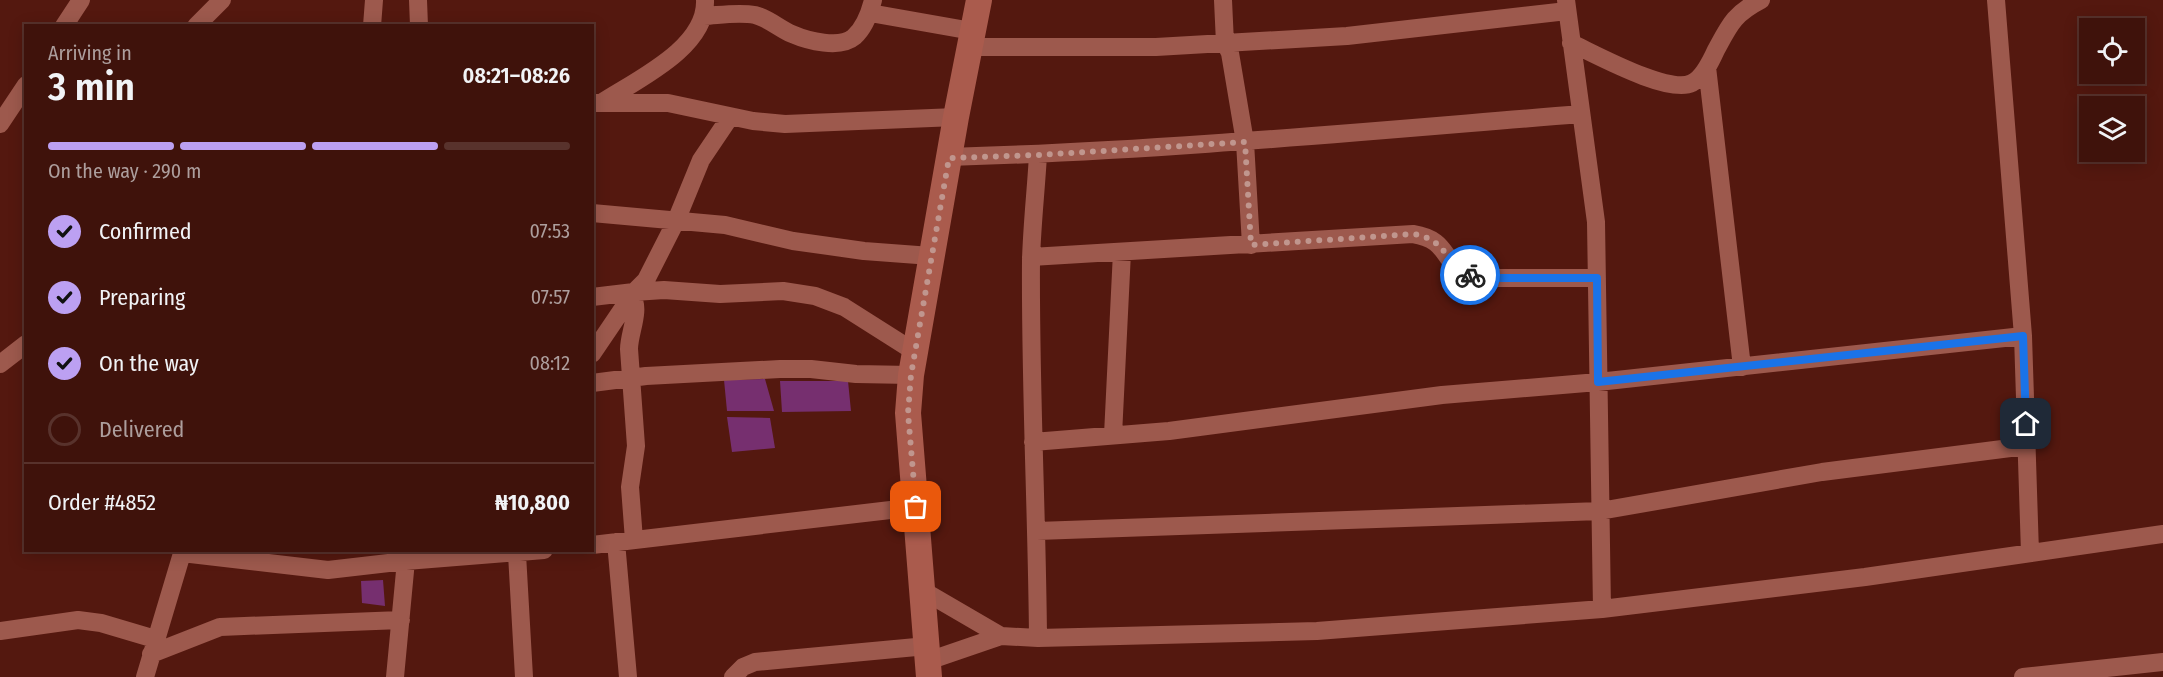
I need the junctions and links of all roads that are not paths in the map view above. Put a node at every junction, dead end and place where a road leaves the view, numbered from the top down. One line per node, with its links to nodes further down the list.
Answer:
1 (81, 0): 12 (street)
2 (222, 0): 13 (street)
3 (374, 0): 14 (street)
4 (418, 0): 15 (street)
5 (979, 0): 16 (street)
6 (1223, 0): 17 (street)
7 (1996, 0): 38 (street)
8 (1748, 2): 19 (street)
9 (872, 6): 11 (street); 16 (street)
10 (1566, 6): 17 (street); 18 (street)
11 (705, 8): 21 (street)
12 (65, 24)
13 (198, 24)
14 (372, 24)
15 (419, 24)
16 (971, 39): 17 (street); 24 (street)
17 (1225, 43): 26 (street)
18 (1571, 43): 19 (street); 22 (street)
19 (1707, 67): 43 (street)
20 (24, 88): 25 (street)
21 (597, 103): 23 (street)
22 (1581, 114): 26 (street); 35 (street)
23 (730, 117): 24 (street); 30 (street)
24 (956, 117): 28 (street)
25 (0, 124)
26 (1245, 142): 27 (street); 31 (street)
27 (1038, 155): 28 (street); 34 (street)
28 (949, 158): 33 (street)
29 (594, 213): 30 (street)
30 (676, 221): 33 (street); 36 (street)
31 (1251, 245): 32 (street); 35 (street)
32 (1122, 252): 34 (street); 47 (street)
33 (931, 256): 41 (street)
34 (1031, 257): 48 (street)
35 (1597, 278): 45 (street)
36 (633, 294): 37 (street); 40 (street); 41 (street); 44 (street)
37 (594, 297)
38 (2023, 336): 43 (street); 49 (street)
39 (24, 346): 42 (street)
40 (594, 351)
41 (913, 363): 44 (street); 50 (street)
42 (0, 364)
43 (1742, 367): 45 (street)
44 (632, 378): 46 (street); 54 (street)
45 (1598, 382): 47 (street); 51 (street)
46 (594, 383)
47 (1113, 435): 48 (street)
48 (1033, 442): 52 (street)
49 (2026, 446): 51 (street); 58 (street)
50 (916, 507): 54 (street); 62 (street)
51 (1600, 511): 52 (street); 63 (street)
52 (1037, 531): 67 (street)
53 (2163, 534): 58 (street)
54 (625, 541): 55 (street); 74 (street)
55 (594, 545)
56 (182, 552): 61 (street); 68 (street)
57 (531, 552): 60 (street)
58 (2030, 553): 63 (street)
59 (465, 554): 60 (street); 61 (street)
60 (518, 554): 73 (street)
61 (407, 556): 64 (street)
62 (922, 591): 66 (street); 69 (street)
63 (1602, 609): 67 (street)
64 (401, 620): 68 (street); 72 (street)
65 (0, 631): 68 (street)
66 (1001, 636): 67 (street); 69 (street)
67 (1038, 638)
68 (153, 647): 71 (street)
69 (928, 661): 75 (street)
70 (2163, 662): 76 (street)
71 (145, 677)
72 (395, 677)
73 (524, 677)
74 (628, 677)
75 (733, 677)
76 (2024, 677)

